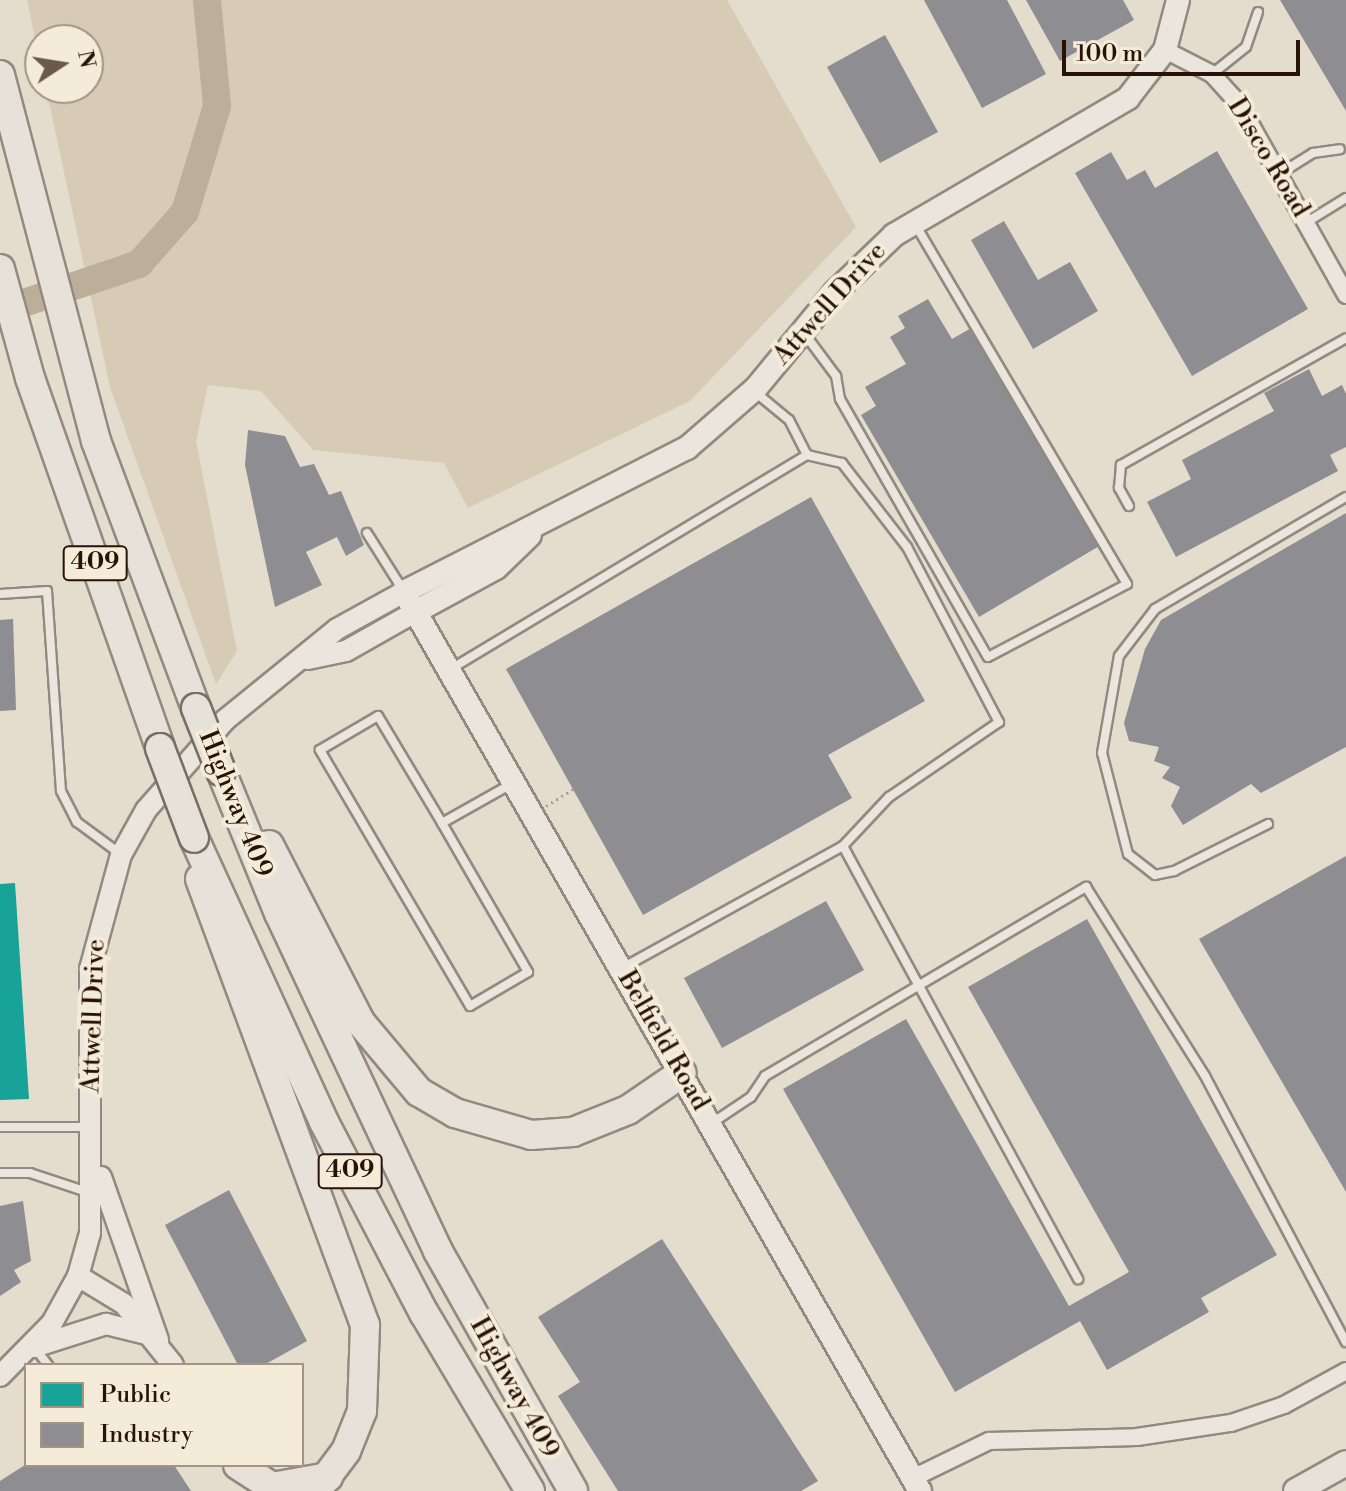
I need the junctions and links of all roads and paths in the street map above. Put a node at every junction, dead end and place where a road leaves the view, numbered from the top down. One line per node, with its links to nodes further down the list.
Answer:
1 (1178, 0): 3 (main road)
2 (1258, 12): 4 (lane)
3 (1165, 50): 4 (street, Disco Road); 9 (main road, Attwell Drive)
4 (1212, 74): 7 (street, Disco Road)
5 (0, 75): 26 (highway, Highway 409 / 409, bridge)
6 (1340, 149): 7 (lane)
7 (1281, 173): 10 (street, Disco Road)
8 (1345, 201): 10 (lane)
9 (913, 222): 13 (main road, Attwell Drive); 13 (lane)
10 (1307, 222): 12 (street, Disco Road)
11 (0, 269): 32 (highway, Highway 409 / 409, bridge)
12 (1346, 295)
13 (803, 331): 15 (main road, Attwell Drive)
14 (1346, 338): 18 (lane)
15 (754, 391): 16 (lane); 19 (main road, Attwell Drive)
16 (807, 455): 25 (lane); 33 (lane)
17 (1346, 497): 31 (lane)
18 (1129, 506)
19 (533, 532): 21 (main road, Attwell Drive); 23 (main road, Attwell Drive)
20 (367, 533): 21 (lane)
21 (404, 592): 23 (main road, Belfield Road); 24 (street, Attwell Drive)
22 (0, 594): 34 (lane)
23 (415, 612): 24 (street, Attwell Drive); 25 (main road, Belfield Road)
24 (308, 659): 34 (street, Attwell Drive)
25 (449, 670): 27 (main road, Belfield Road)
26 (221, 771): 37 (highway); 61 (highway, Highway 409 / 409)
27 (513, 782): 29 (main road, Belfield Road); 30 (lane)
28 (573, 789): 29 (path)
29 (532, 814): 35 (main road, Belfield Road)
30 (442, 823): 30 (lane)
31 (1268, 824)
32 (194, 838): 56 (highway); 60 (highway, Highway 409 / 409)
33 (843, 846): 35 (lane); 36 (lane)
34 (121, 855): 40 (street, Attwell Drive)
35 (621, 969): 37 (main road, Belfield Road)
36 (921, 984): 38 (lane); 45 (lane); 47 (lane)
37 (682, 1073): 38 (main road, Belfield Road)
38 (711, 1124): 57 (main road, Belfield Road)
39 (0, 1127): 40 (lane)
40 (92, 1127): 41 (street, Attwell Drive)
41 (93, 1153): 43 (street, Attwell Drive); 46 (street)
42 (0, 1173): 43 (lane)
43 (95, 1194): 44 (street, Attwell Drive)
44 (78, 1276): 46 (street); 48 (street, Attwell Drive)
45 (1078, 1279)
46 (158, 1340): 48 (street); 50 (street)
47 (1346, 1342)
48 (34, 1347): 49 (lane); 52 (street, Attwell Drive)
49 (46, 1363)
50 (172, 1363)
51 (1346, 1371): 57 (street)
52 (0, 1376)
53 (1346, 1463): 58 (main road)
54 (237, 1467): 59 (street)
55 (239, 1467): 56 (highway)
56 (322, 1484)
57 (916, 1484)
58 (1301, 1490)
59 (249, 1491)
60 (530, 1491)
61 (573, 1491)

